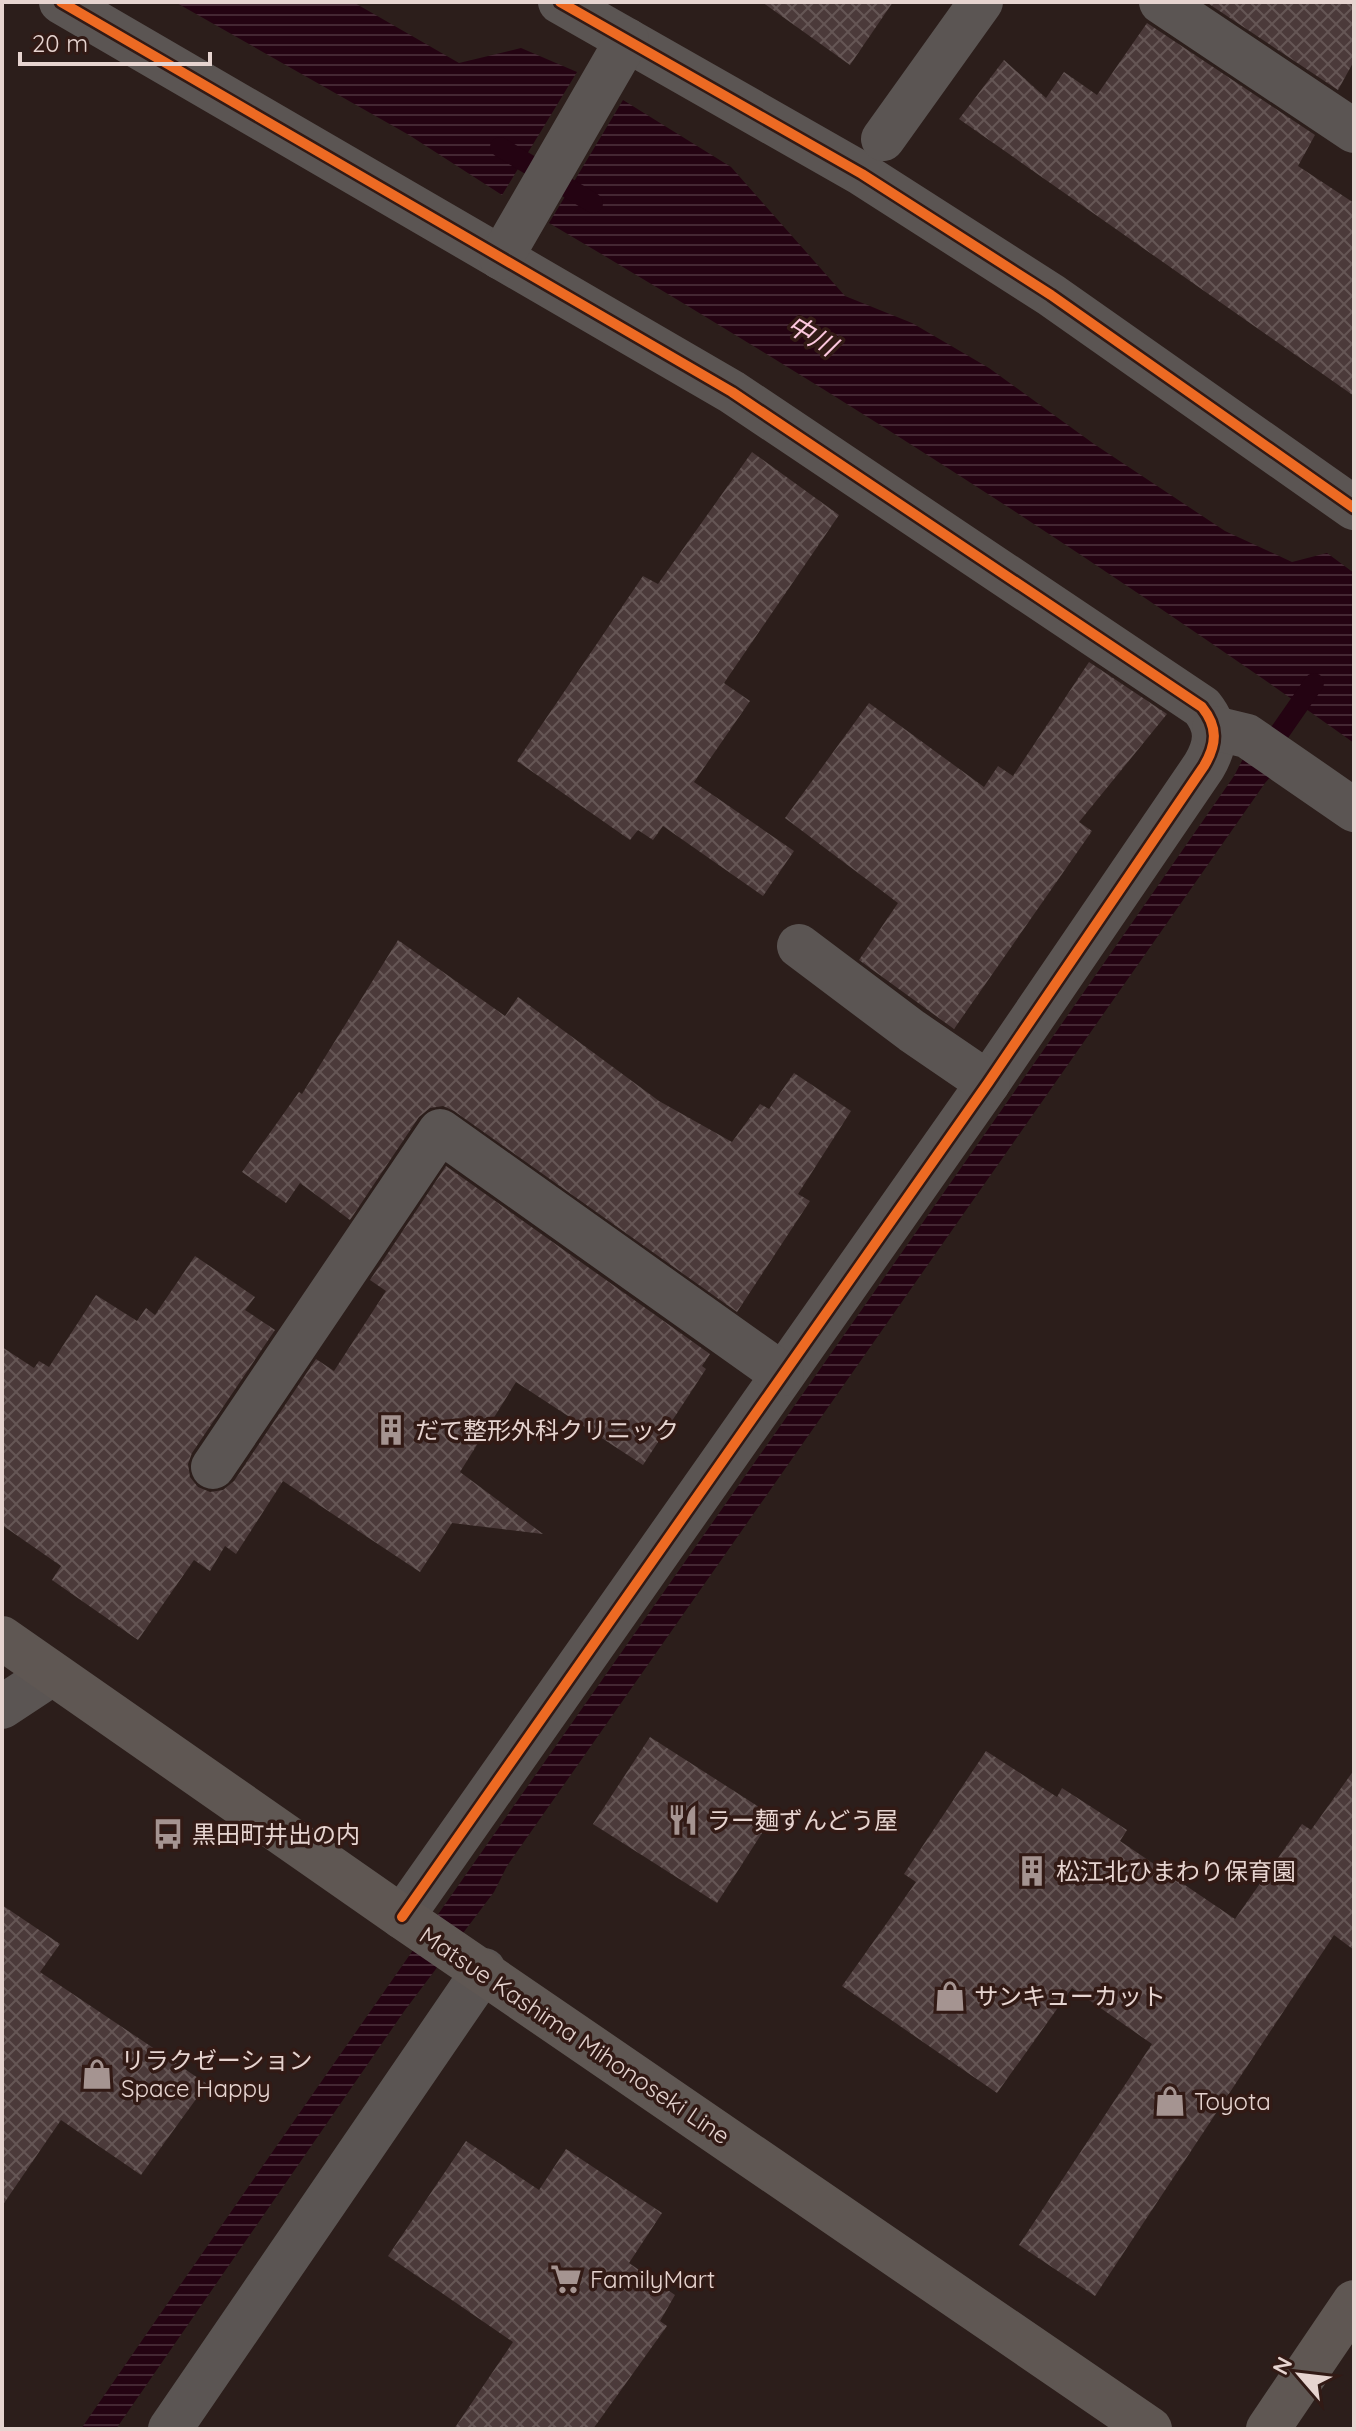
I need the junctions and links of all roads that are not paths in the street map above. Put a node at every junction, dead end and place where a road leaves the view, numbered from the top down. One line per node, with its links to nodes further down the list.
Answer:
1 (61, 2): 8 (street)
2 (560, 2): 5 (street)
3 (981, 2): 7 (street)
4 (1161, 2): 6 (street)
5 (621, 50): 8 (street); 9 (street)
6 (1354, 131)
7 (883, 139)
8 (508, 246): 10 (street)
9 (1354, 508)
10 (1230, 732): 11 (street); 13 (street)
11 (1354, 810)
12 (799, 946): 13 (street)
13 (988, 1083): 14 (street)
14 (782, 1374): 15 (street); 19 (street)
15 (213, 1467)
16 (2, 1638): 17 (main road, Matsue Kashima Mihonoseki Line)
17 (52, 1674): 18 (street); 19 (main road, Matsue Kashima Mihonoseki Line)
18 (2, 1707)
19 (410, 1922): 20 (main road, Matsue Kashima Mihonoseki Line)
20 (478, 1967): 22 (street); 23 (main road, Matsue Kashima Mihonoseki Line)
21 (1354, 2302): 24 (main road)
22 (170, 2429)
23 (1150, 2429)
24 (1268, 2429)

